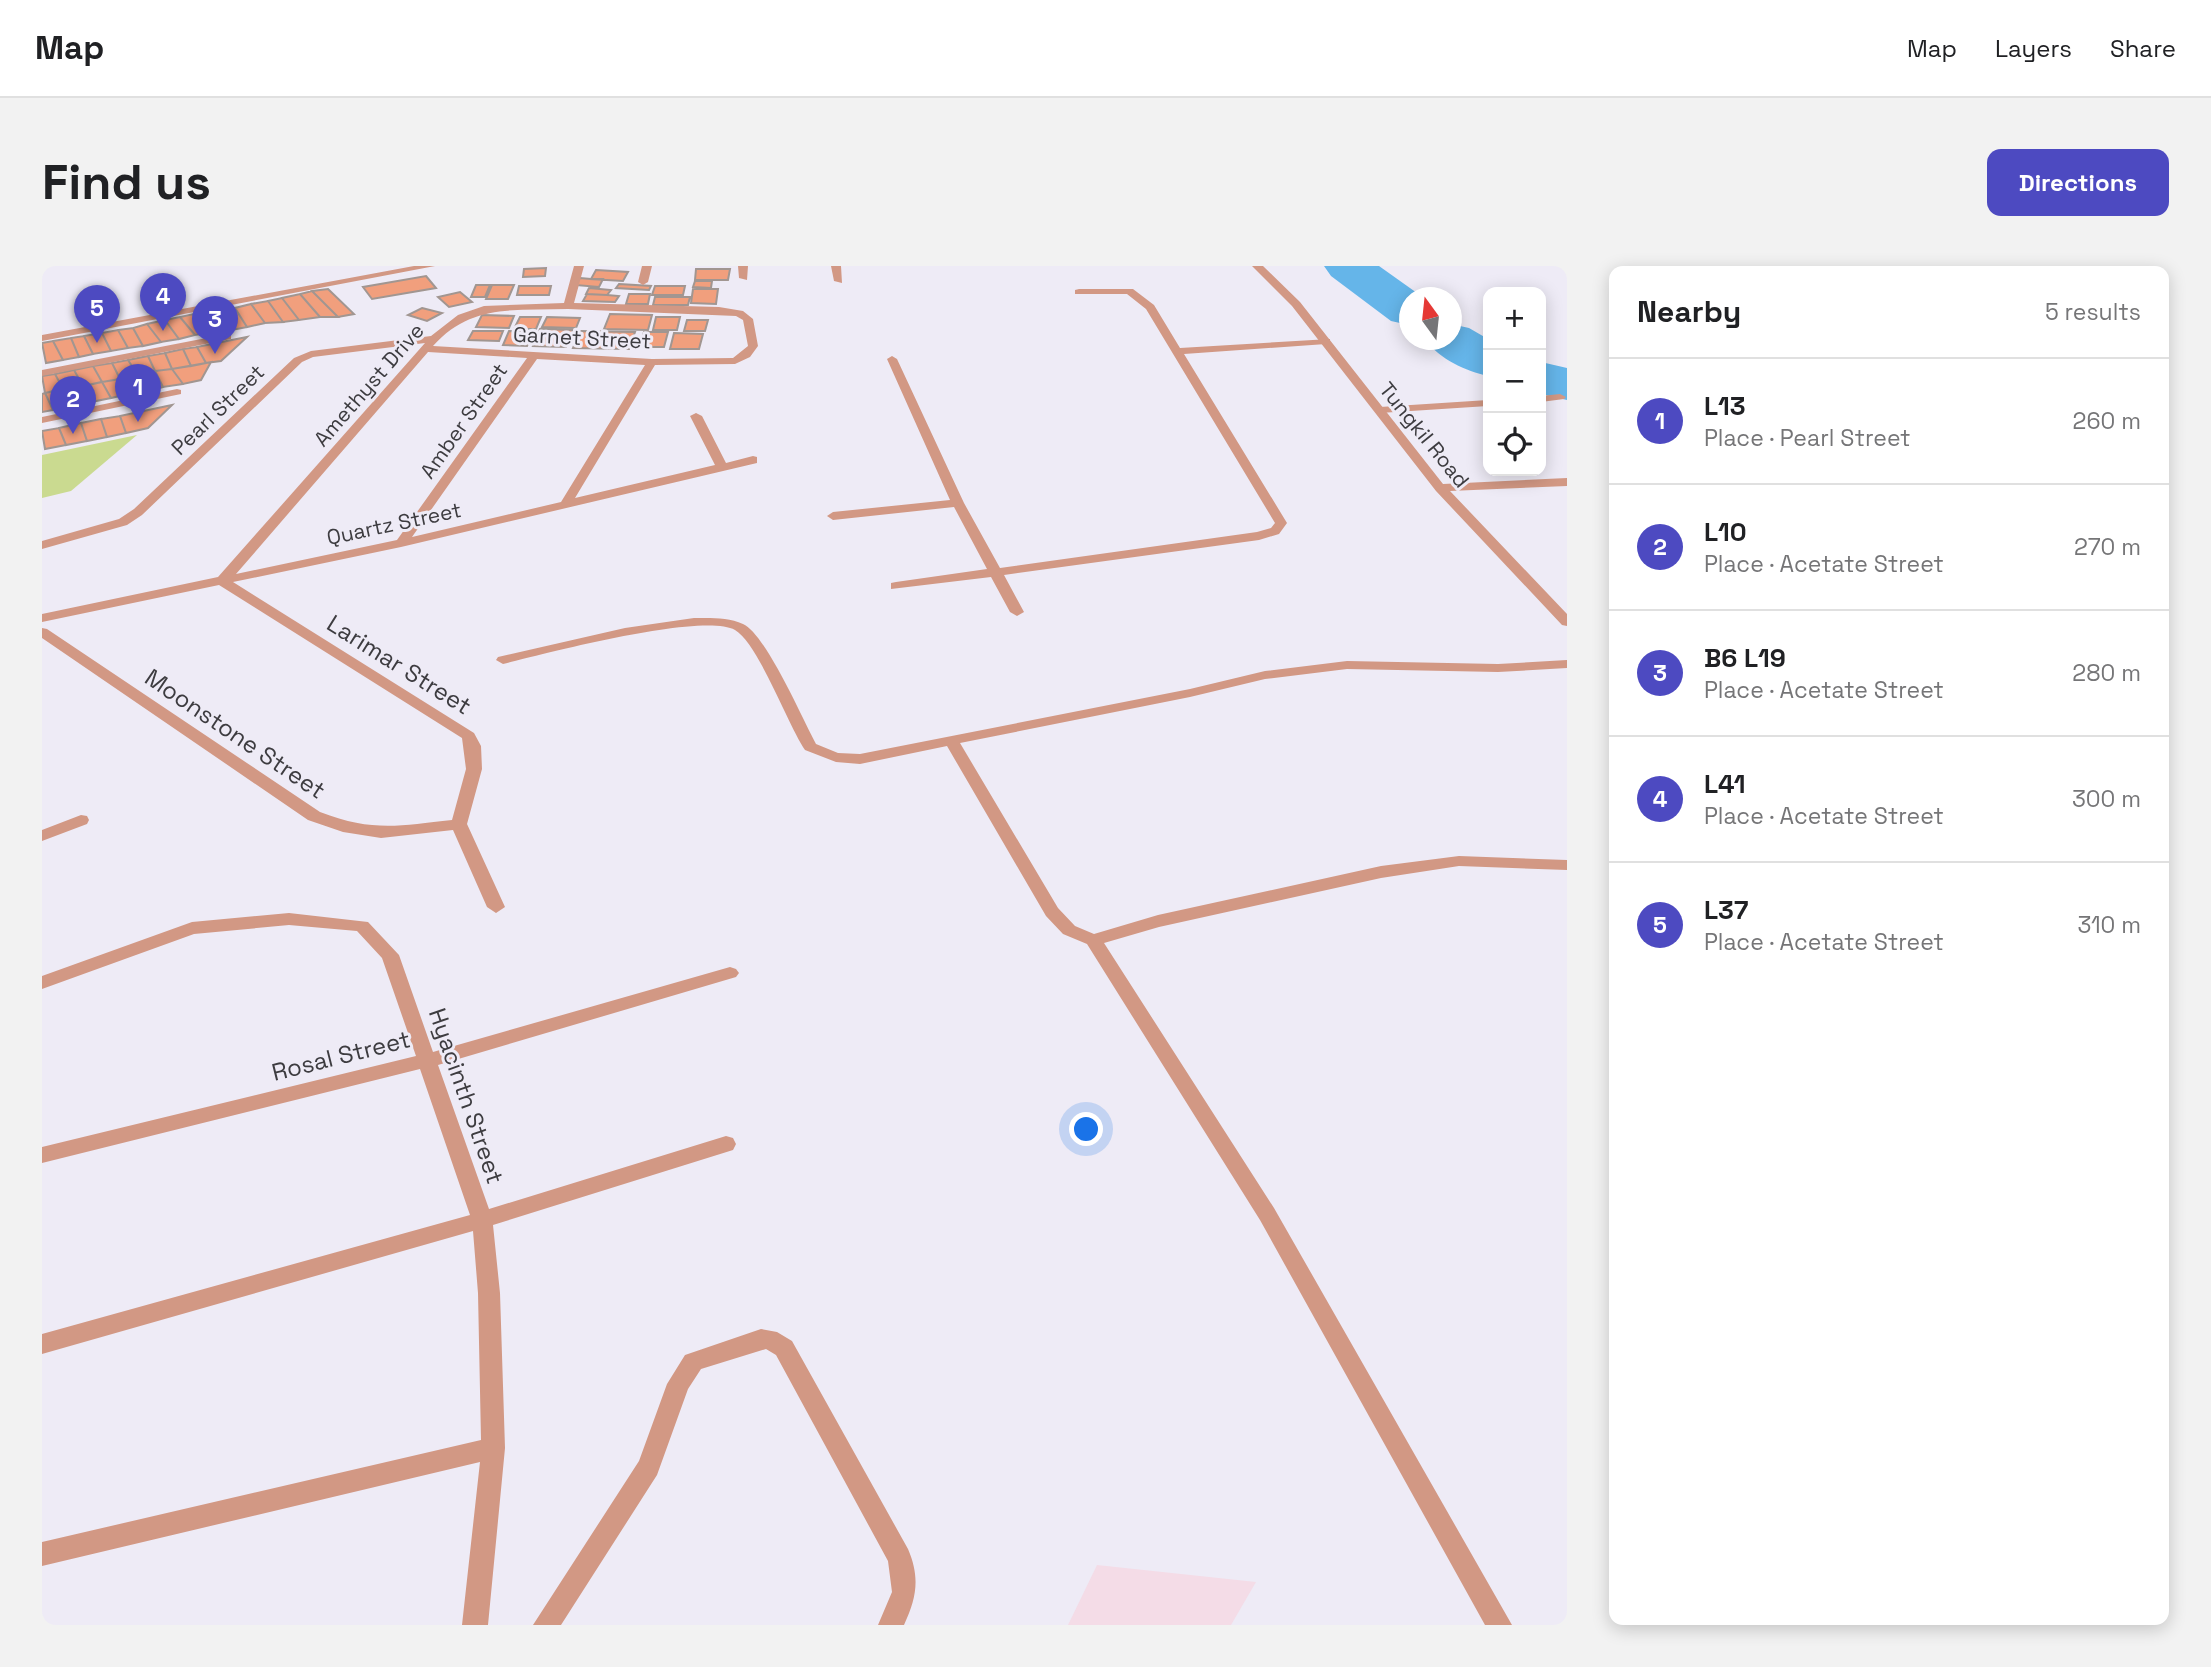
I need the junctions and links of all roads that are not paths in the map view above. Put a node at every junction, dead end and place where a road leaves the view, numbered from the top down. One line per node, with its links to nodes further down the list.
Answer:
1 (430, 266): 13 (street)
2 (579, 266): 11 (street)
3 (647, 266): 9 (street)
4 (743, 266): 7 (street)
5 (836, 266): 8 (street)
6 (1257, 266): 14 (street, Tungkil Road)
7 (744, 278)
8 (839, 281)
9 (643, 282)
10 (1079, 292): 16 (street)
11 (568, 306): 15 (street, Amethyst Drive); 19 (street, Amethyst Drive)
12 (227, 337): 21 (street)
13 (42, 338)
14 (1326, 341): 16 (street); 26 (street, Tungkil Road)
15 (430, 344): 17 (street, Garnet Street); 37 (street, Pearl Street); 39 (street, Amethyst Drive)
16 (1177, 351): 38 (street)
17 (534, 355): 20 (street, Garnet Street); 36 (street, Amber Street)
18 (892, 359): 33 (street)
19 (735, 361): 20 (street, Garnet Street)
20 (652, 362): 34 (street)
21 (42, 373)
22 (177, 392): 28 (street)
23 (1560, 397): 24 (street)
24 (1546, 398)
25 (1483, 403): 26 (street)
26 (1380, 410): 32 (street, Tungkil Road)
27 (696, 416): 30 (street)
28 (42, 420)
29 (753, 460): 30 (street, Quartz Street)
30 (722, 467): 34 (street, Quartz Street)
31 (1567, 482): 32 (street)
32 (1440, 488): 43 (street, Tungkil Road)
33 (958, 503): 35 (street); 38 (street)
34 (565, 505): 36 (street, Quartz Street)
35 (833, 516)
36 (401, 543): 39 (street, Quartz Street)
37 (42, 545)
38 (995, 573): 40 (street); 41 (street)
39 (222, 581): 42 (street, Quartz Street); 49 (street, Larimar Street)
40 (896, 586)
41 (1017, 612)
42 (42, 618)
43 (1567, 622)
44 (42, 632): 49 (street, Moonstone Street)
45 (503, 660): 47 (street)
46 (1567, 664): 47 (street)
47 (952, 742): 53 (street)
48 (81, 820): 50 (street)
49 (459, 824): 52 (street)
50 (42, 836)
51 (1567, 865): 53 (street)
52 (496, 907)
53 (1093, 940): 66 (street)
54 (730, 973): 56 (street, Rosal Street)
55 (42, 983): 56 (street, Hyacinth Street)
56 (426, 1061): 58 (street, Rosal Street); 59 (street, Hyacinth Street)
57 (726, 1144): 59 (street)
58 (42, 1155)
59 (482, 1220): 60 (street); 61 (street, Hyacinth Street)
60 (42, 1344)
61 (493, 1448): 62 (street); 63 (street, Hyacinth Street)
62 (42, 1554)
63 (475, 1625)
64 (546, 1625): 65 (street)
65 (891, 1625)
66 (1499, 1625)

